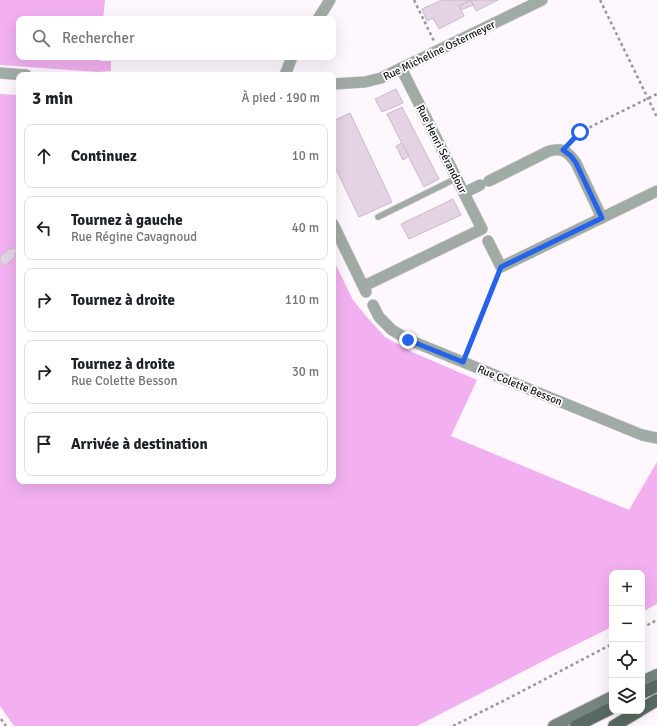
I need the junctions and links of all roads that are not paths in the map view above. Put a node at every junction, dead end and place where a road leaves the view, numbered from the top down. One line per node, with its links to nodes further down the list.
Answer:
1 (330, 0): 3 (street)
2 (542, 0): 5 (street, Rue Micheline Ostermeyer)
3 (320, 16)
4 (291, 60): 6 (street)
5 (401, 68): 9 (street, Rue Micheline Ostermeyer); 10 (street, Rue Henri Sérandour)
6 (286, 72)
7 (0, 73): 8 (street)
8 (16, 74)
9 (336, 84)
10 (457, 178): 12 (street, Rue Henri Sérandour); 13 (lane)
11 (657, 191): 14 (street)
12 (464, 193): 14 (street); 15 (street, Rue Henri Sérandour)
13 (378, 217)
14 (602, 218): 16 (street)
15 (336, 230)
16 (488, 241)
17 (373, 305): 18 (street, Rue Colette Besson)
18 (657, 438)
19 (657, 675): 20 (street)
20 (646, 689)
21 (609, 698): 27 (street)
22 (657, 700): 23 (main road)
23 (645, 707)
24 (609, 710): 28 (main road)
25 (609, 714): 29 (main road)
26 (634, 714): 30 (main road)
27 (554, 726)
28 (576, 726)
29 (589, 726)
30 (614, 726)

